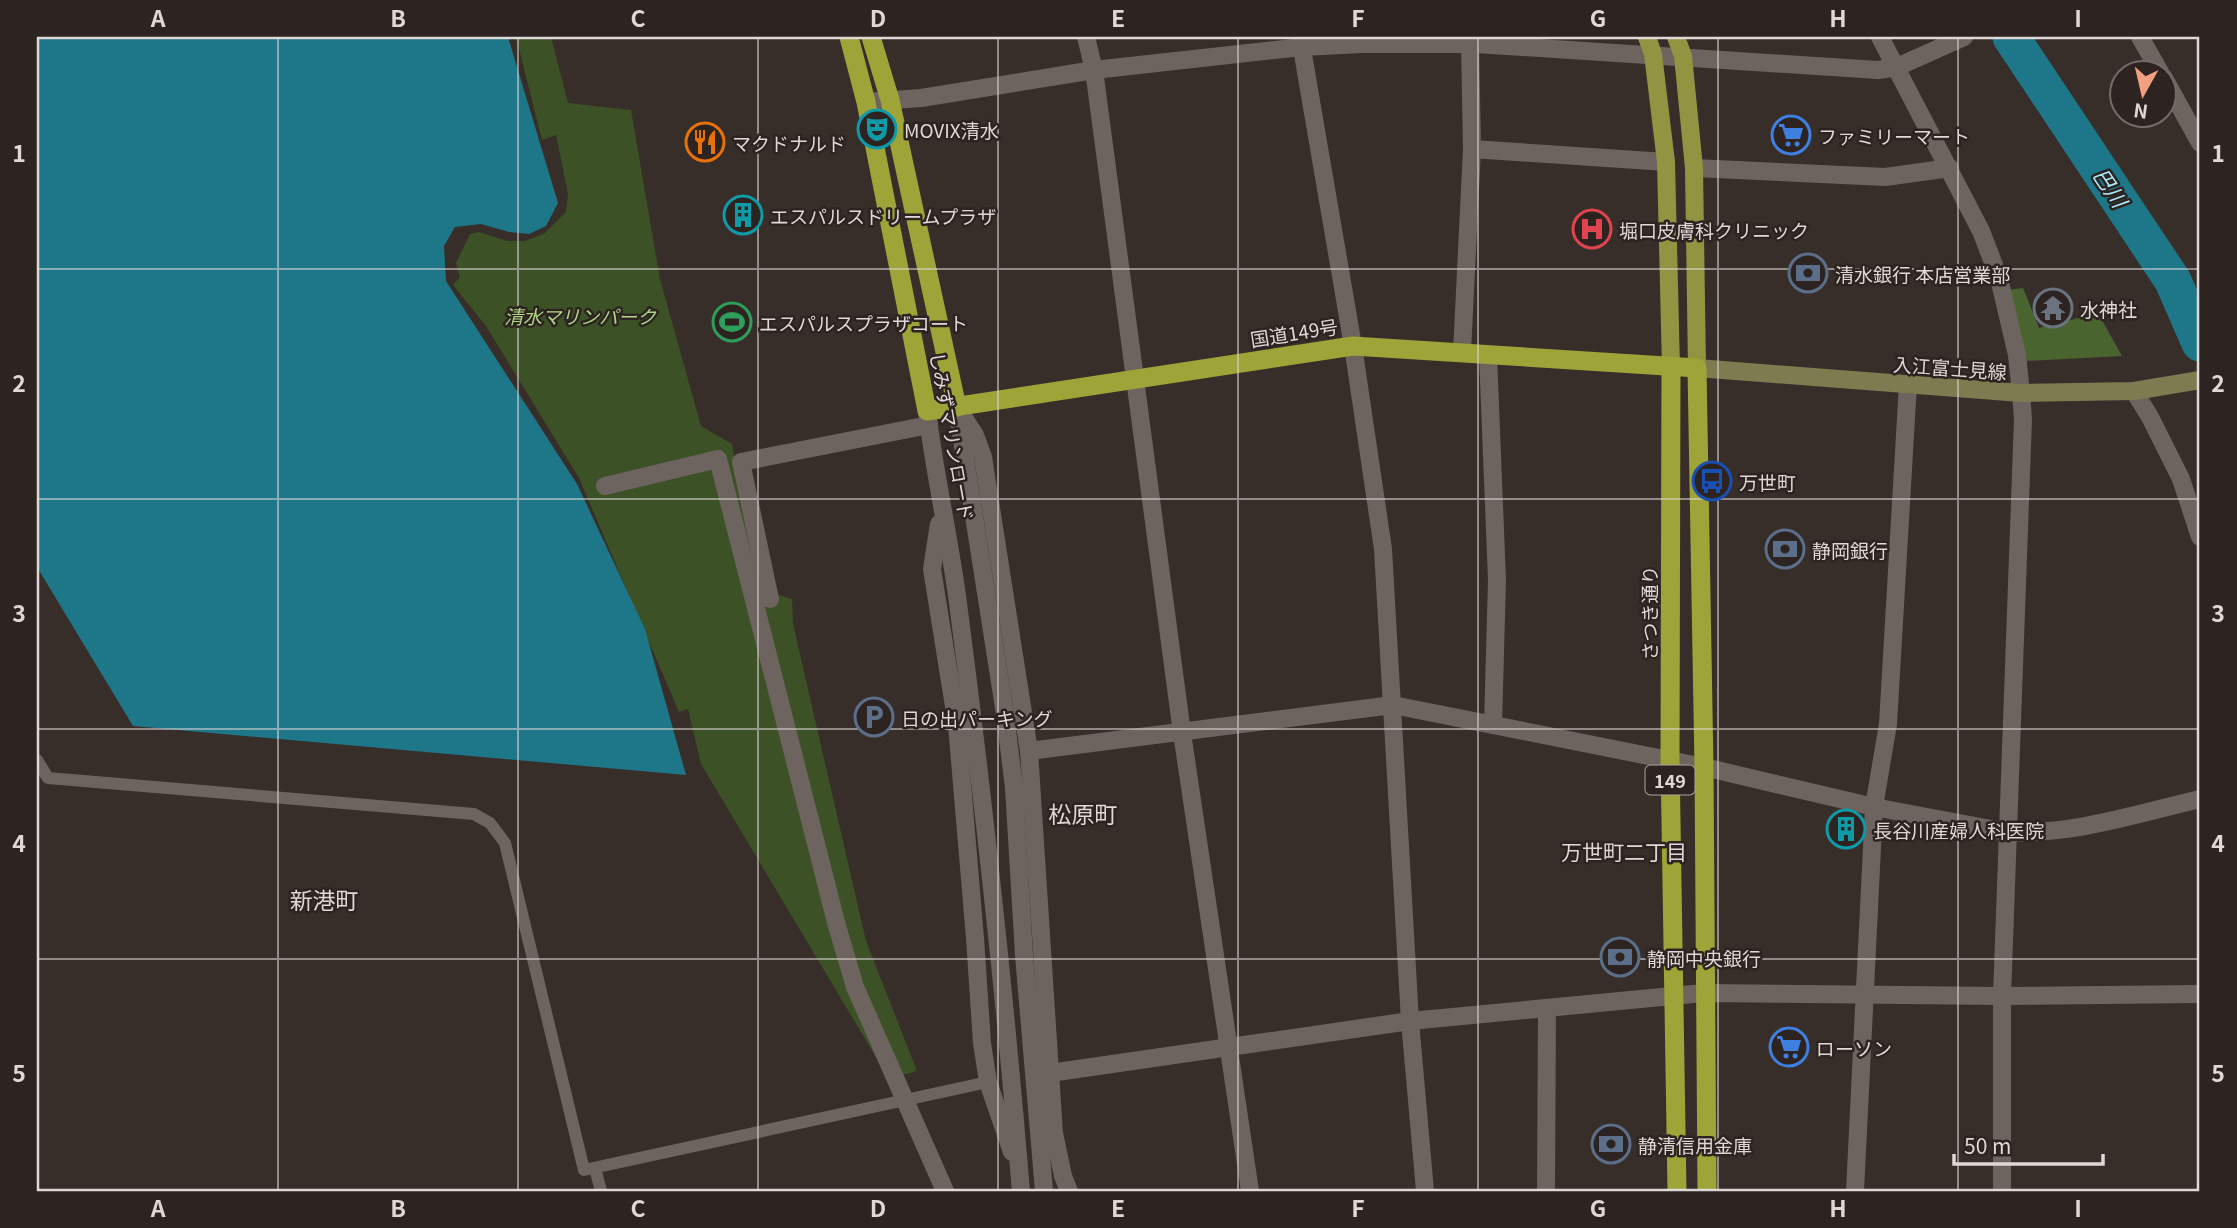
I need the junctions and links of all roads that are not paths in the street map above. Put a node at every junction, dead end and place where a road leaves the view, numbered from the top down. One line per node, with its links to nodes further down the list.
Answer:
1 (849, 37): 17 (highway, しみずマリンロード)
2 (871, 37): 16 (highway)
3 (1086, 37): 15 (street)
4 (1676, 37): 12 (main road)
5 (1880, 37): 14 (street)
6 (1964, 37): 14 (street)
7 (2140, 37): 13 (street)
8 (1362, 40): 9 (street); 10 (street)
9 (1474, 41): 11 (street); 20 (street)
10 (1301, 42): 15 (street); 24 (street)
11 (1650, 45): 12 (street); 21 (main road, さつき通り)
12 (1683, 56): 14 (street); 22 (main road)
13 (2153, 60)
14 (1897, 66): 23 (street)
15 (1094, 70): 16 (street); 29 (street)
16 (890, 100): 17 (street); 34 (highway)
17 (866, 102): 35 (highway, しみずマリンロード)
18 (2178, 103): 19 (street)
19 (2200, 143)
20 (1472, 149): 21 (street); 25 (street)
21 (1666, 162): 27 (main road, さつき通り)
22 (1693, 168): 23 (street); 28 (main road)
23 (1950, 168): 33 (street)
24 (1353, 346): 25 (highway, 国道149号); 29 (highway, 国道149号); 40 (street)
25 (1462, 352): 26 (highway, 国道149号)
26 (1488, 355): 27 (highway, 国道149号); 41 (street)
27 (1671, 368): 28 (highway, 国道149号); 45 (highway, さつき通り / 149)
28 (1696, 368): 31 (main road, 入江富士見線); 46 (highway, 149)
29 (1136, 379): 34 (highway, 国道149号); 42 (street)
30 (2200, 380): 32 (main road, 入江富士見線)
31 (1908, 384): 33 (main road, 入江富士見線); 48 (street)
32 (2141, 391): 33 (main road, 入江富士見線); 38 (street)
33 (2021, 393): 49 (street)
34 (957, 407): 35 (highway, 国道149号); 43 (street); 66 (street, しみずマリンロード)
35 (928, 418): 37 (street, しみずマリンロード); 39 (street)
36 (605, 486): 60 (street)
37 (942, 506): 59 (street); 64 (street, しみずマリンロード)
38 (2200, 537)
39 (770, 599)
40 (1393, 705): 41 (street); 42 (street); 56 (street)
41 (1493, 724): 45 (street)
42 (1182, 733): 43 (street); 57 (street)
43 (1029, 751): 58 (street)
44 (37, 760): 61 (lane)
45 (1670, 760): 46 (street); 53 (highway, さつき通り / 149)
46 (1704, 767): 48 (street); 50 (highway, 149)
47 (2200, 799): 49 (street)
48 (1874, 807): 49 (street); 51 (street)
49 (2007, 832): 54 (street)
50 (1704, 993): 51 (street); 53 (street); 72 (highway, 149)
51 (1864, 994): 54 (street); 73 (street)
52 (2200, 994): 54 (street)
53 (1673, 996): 55 (street); 71 (highway, さつき通り / 149)
54 (2002, 996): 74 (street)
55 (1547, 1008): 56 (street); 70 (street)
56 (1410, 1021): 57 (street); 69 (street)
57 (1229, 1047): 58 (street); 68 (street)
58 (1050, 1073): 59 (street); 67 (street)
59 (988, 1082): 60 (lane); 65 (street)
60 (904, 1100): 61 (lane); 63 (street)
61 (595, 1168): 62 (lane)
62 (601, 1191)
63 (945, 1191)
64 (1021, 1191)
65 (1036, 1191)
66 (1044, 1191)
67 (1069, 1191)
68 (1250, 1191)
69 (1425, 1191)
70 (1546, 1191)
71 (1676, 1191)
72 (1707, 1191)
73 (1855, 1191)
74 (2002, 1191)

